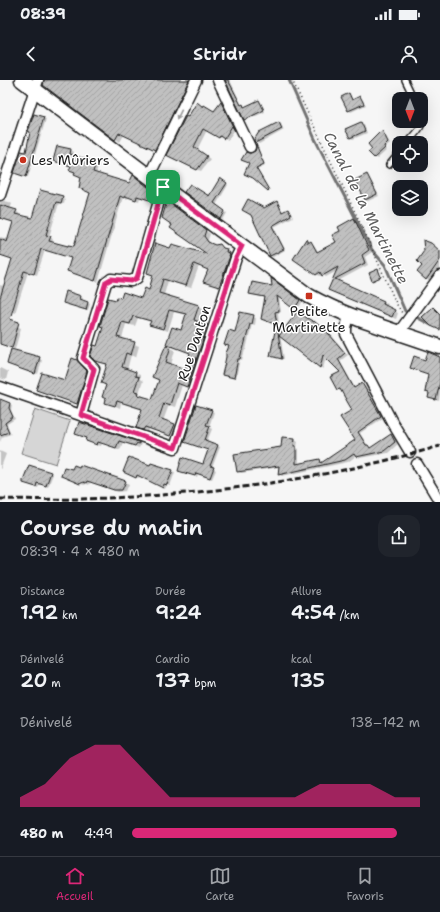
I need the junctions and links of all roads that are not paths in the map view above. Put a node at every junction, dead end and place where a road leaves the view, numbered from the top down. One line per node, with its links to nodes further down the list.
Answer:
1 (22, 80): 5 (main road)
2 (196, 80): 12 (street, one-way to 12)
3 (218, 80): 9 (street)
4 (405, 80): 6 (lane)
5 (36, 85): 12 (main road); 14 (street)
6 (411, 92)
7 (420, 128): 8 (lane)
8 (413, 136)
9 (250, 147)
10 (392, 161): 11 (lane)
11 (389, 165)
12 (149, 176): 13 (main road)
13 (163, 187): 15 (main road); 21 (street)
14 (0, 195)
15 (242, 246): 17 (main road); 21 (street, Rue Danton)
16 (440, 276): 18 (street)
17 (349, 315): 18 (main road); 22 (street)
18 (403, 327): 19 (main road)
19 (440, 347)
20 (0, 387): 21 (street)
21 (81, 415)
22 (410, 452)
23 (417, 464): 24 (street)
24 (440, 502)

